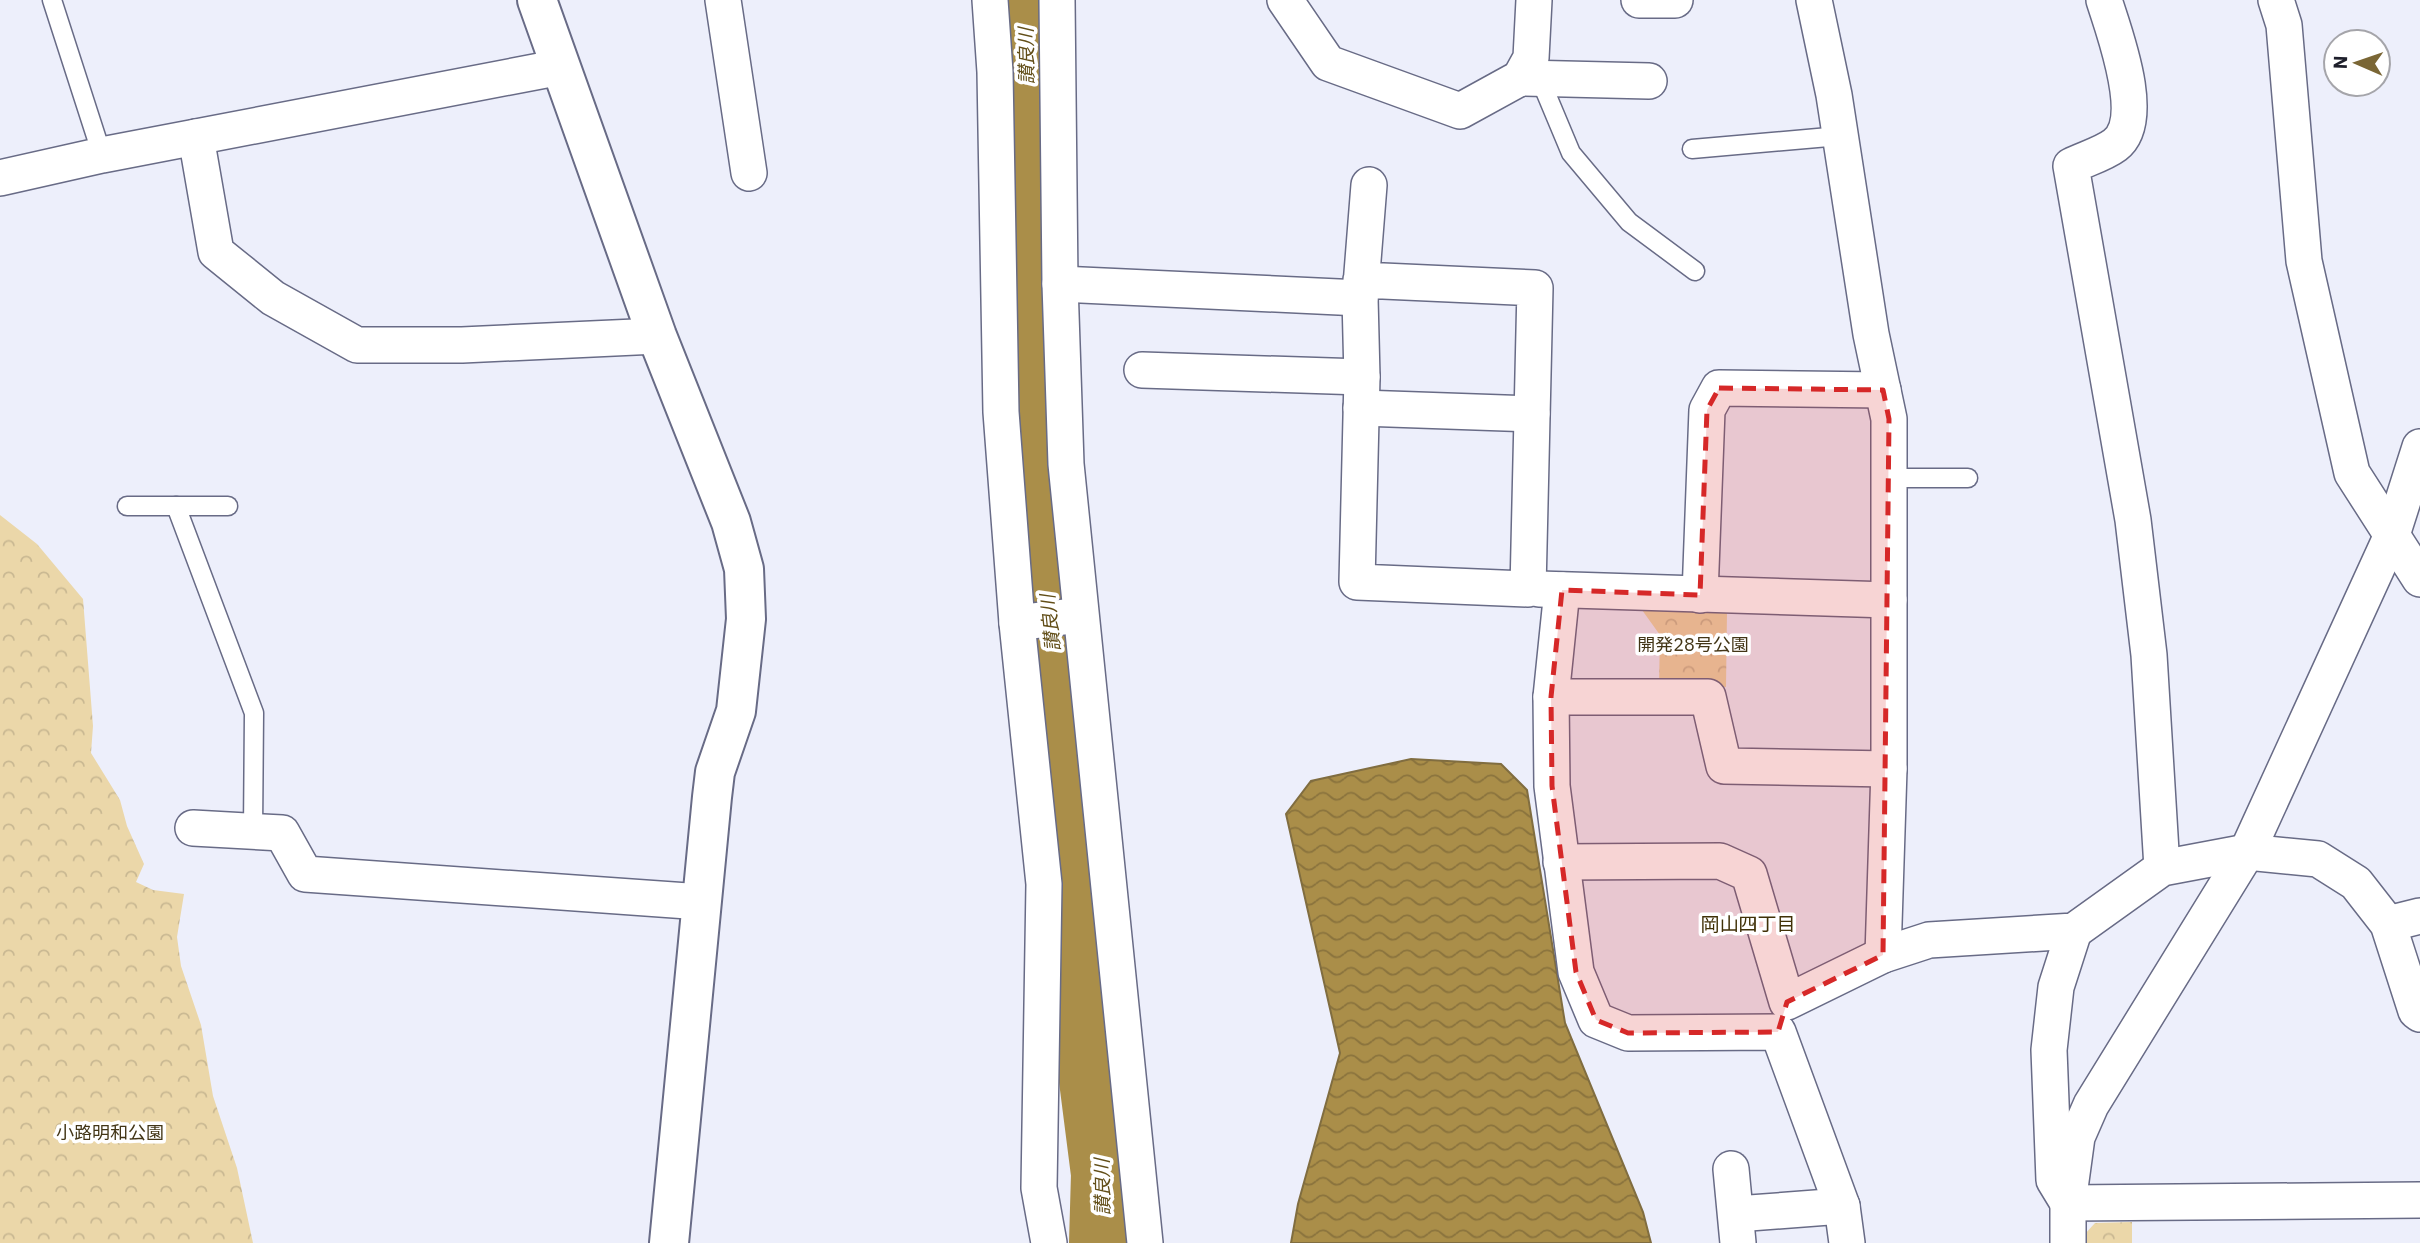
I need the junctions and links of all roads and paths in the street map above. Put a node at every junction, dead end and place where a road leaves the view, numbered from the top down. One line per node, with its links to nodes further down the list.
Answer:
1 (52, 0): 19 (lane)
2 (537, 0): 13 (street)
3 (723, 0): 20 (street)
4 (990, 0): 43 (street)
5 (1056, 0): 24 (street)
6 (1285, 0): 14 (street)
7 (1534, 0): 14 (street)
8 (1639, 0): 9 (street)
9 (1675, 0)
10 (1814, 0): 16 (street)
11 (2105, 0): 50 (street)
12 (2276, 0): 37 (street)
13 (561, 67): 17 (street); 26 (street)
14 (1530, 78): 15 (street); 23 (lane)
15 (1649, 81)
16 (1840, 136): 18 (lane); 28 (street)
17 (196, 137): 19 (street); 26 (street)
18 (1692, 149)
19 (102, 155): 21 (street)
20 (749, 173)
21 (0, 177)
22 (1368, 185): 25 (street)
23 (1695, 271)
24 (1060, 284): 25 (street); 42 (street)
25 (1361, 289): 29 (street); 30 (street)
26 (657, 336): 51 (street)
27 (1142, 370): 29 (street)
28 (1883, 390): 32 (street); 40 (street)
29 (1362, 392): 30 (street); 39 (street)
30 (1532, 414): 39 (street)
31 (2420, 447): 37 (street)
32 (1889, 478): 33 (lane); 41 (street)
33 (1968, 478)
34 (127, 506): 35 (lane)
35 (176, 506): 36 (lane); 47 (lane)
36 (228, 506)
37 (2403, 538): 38 (street); 48 (street)
38 (2420, 579)
39 (1545, 589): 40 (street); 44 (street)
40 (1700, 595): 41 (street)
41 (1889, 600): 45 (street)
42 (1080, 615): 43 (street); 64 (street)
43 (1017, 623): 63 (street)
44 (1551, 697): 45 (street); 49 (street)
45 (1889, 769): 54 (street)
46 (192, 828): 47 (street)
47 (253, 832): 51 (street)
48 (2247, 852): 50 (street); 52 (street); 59 (street)
49 (1561, 862): 56 (street); 56 (street)
50 (2162, 868): 53 (street)
51 (702, 902): 62 (street)
52 (2404, 920): 55 (street)
53 (2074, 931): 54 (street); 59 (street)
54 (1883, 955): 56 (street)
55 (2420, 1014)
56 (1782, 1017): 60 (street)
57 (1731, 1169): 61 (street)
58 (2420, 1200): 59 (street)
59 (2068, 1203): 66 (street)
60 (1842, 1206): 61 (street); 65 (street)
61 (1737, 1228)
62 (669, 1243)
63 (1049, 1243)
64 (1145, 1243)
65 (1847, 1243)
66 (2068, 1243)

